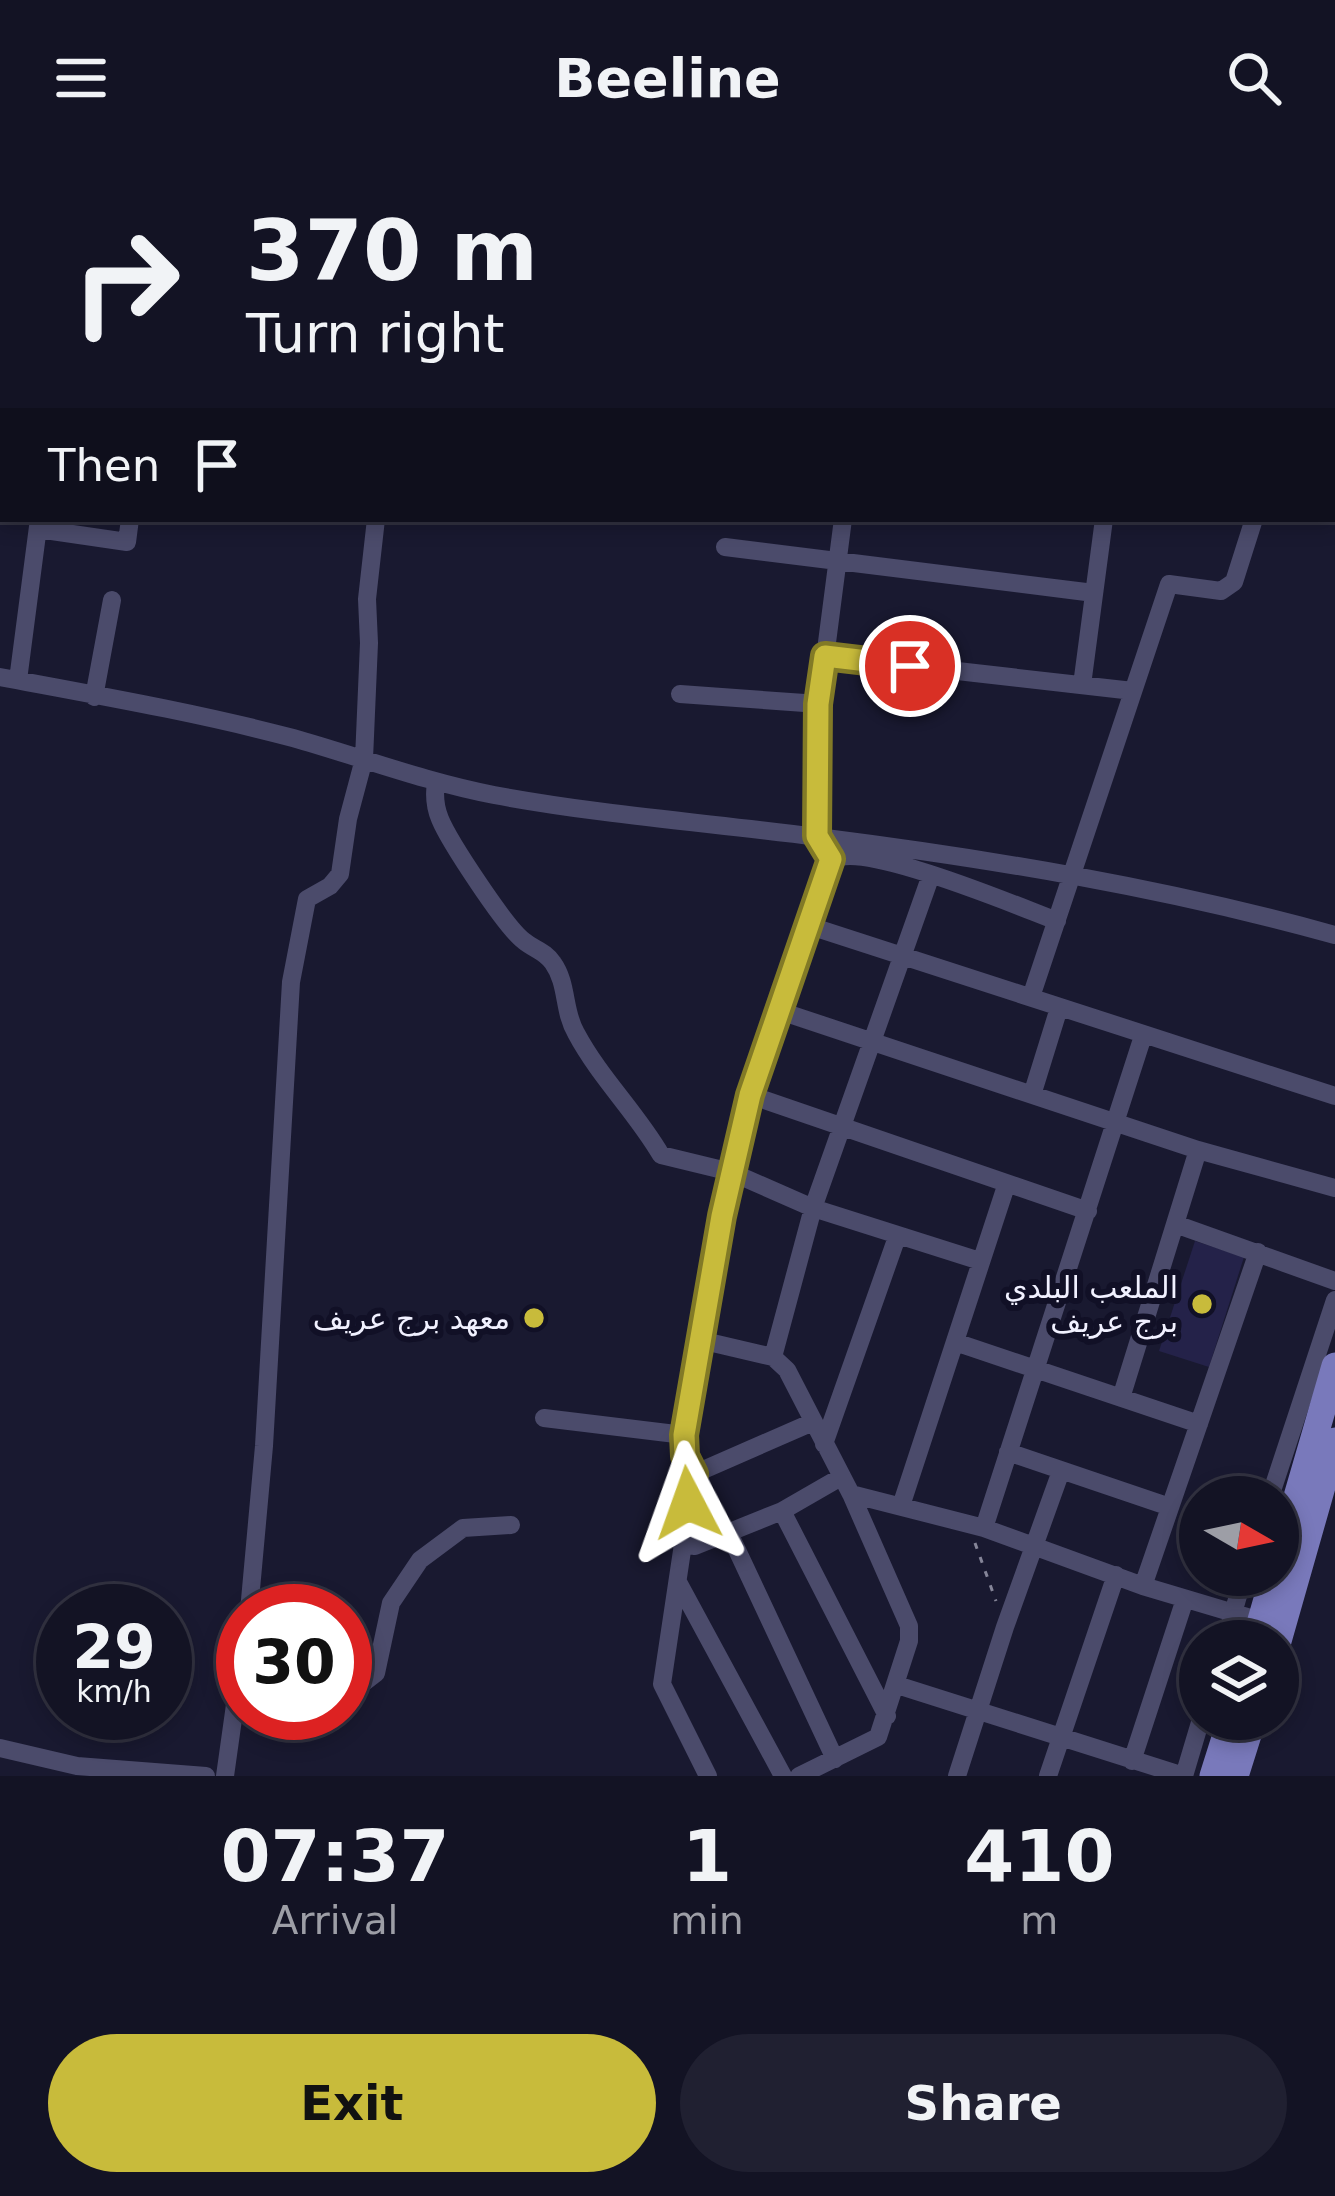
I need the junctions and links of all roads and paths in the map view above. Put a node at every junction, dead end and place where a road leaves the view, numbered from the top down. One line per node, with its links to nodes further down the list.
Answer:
1 (130, 522): 6 (street)
2 (376, 522): 18 (street)
3 (843, 522): 8 (street)
4 (1104, 522): 9 (street)
5 (1253, 522): 14 (street)
6 (38, 524): 12 (street)
7 (725, 547): 8 (street)
8 (838, 559): 9 (street); 11 (street)
9 (1094, 592): 13 (street)
10 (112, 600): 16 (street)
11 (825, 656): 13 (street); 17 (street)
12 (9, 678): 16 (street)
13 (1082, 686): 14 (street)
14 (1133, 691): 22 (street)
15 (680, 694): 17 (street)
16 (94, 697): 18 (street)
17 (818, 704): 20 (street)
18 (364, 759): 19 (street); 78 (street)
19 (436, 782): 20 (street); 39 (street)
20 (817, 836): 21 (street); 22 (street)
21 (831, 859): 23 (street); 25 (street)
22 (1072, 874): 24 (street); 26 (street)
23 (931, 875): 24 (street); 27 (street)
24 (1057, 921): 28 (street)
25 (810, 926): 27 (street); 30 (street)
26 (1335, 935)
27 (902, 954): 28 (street); 32 (street)
28 (1031, 997): 29 (street)
29 (1059, 1008): 31 (street); 34 (street)
30 (780, 1011): 32 (street); 33 (street)
31 (1143, 1036): 35 (street); 36 (street)
32 (869, 1042): 34 (street); 37 (street)
33 (750, 1095): 37 (street); 39 (street)
34 (1032, 1095): 36 (street)
35 (1335, 1096)
36 (1115, 1122): 38 (street); 43 (street)
37 (840, 1129): 40 (street); 42 (street)
38 (1198, 1150): 41 (street); 44 (street)
39 (731, 1172): 42 (street); 50 (street)
40 (1006, 1186): 43 (street); 47 (street)
41 (1335, 1188)
42 (813, 1208): 45 (street); 52 (street)
43 (1088, 1211): 54 (street)
44 (1178, 1225): 46 (street); 55 (street)
45 (897, 1238): 47 (street); 61 (street)
46 (1258, 1252): 48 (street); 58 (street)
47 (980, 1261): 51 (street)
48 (1335, 1281)
49 (1335, 1300): 65 (street)
50 (700, 1340): 52 (street); 59 (street)
51 (955, 1342): 54 (street); 68 (street)
52 (773, 1357): 57 (street)
53 (1335, 1366): 67 (main road)
54 (1034, 1368): 55 (street); 62 (street)
55 (1121, 1398): 58 (street)
56 (544, 1418): 59 (street)
57 (813, 1422): 61 (street); 64 (street)
58 (1199, 1424): 69 (street)
59 (684, 1435): 64 (street)
60 (1335, 1441): 82 (main road)
61 (824, 1444): 66 (street)
62 (1008, 1452): 63 (street); 72 (street)
63 (1061, 1471): 69 (street); 75 (street)
64 (694, 1474): 74 (street)
65 (1277, 1476)
66 (846, 1486): 68 (street); 70 (street); 85 (street)
67 (1299, 1490)
68 (902, 1506): 72 (street)
69 (1170, 1508): 79 (street)
70 (782, 1511): 73 (street); 87 (street)
71 (512, 1525): 84 (street)
72 (976, 1526): 75 (street); 83 (path)
73 (730, 1535): 74 (street); 94 (street)
74 (683, 1544): 77 (street)
75 (1034, 1548): 76 (street); 83 (street)
76 (1116, 1575): 79 (street); 88 (street)
77 (678, 1582): 98 (street); 99 (street)
78 (251, 1584)
79 (1143, 1586): 80 (street)
80 (1185, 1599): 81 (street); 95 (street)
81 (1239, 1620)
82 (1265, 1620)
83 (1004, 1627): 86 (street)
84 (372, 1676)
85 (896, 1685): 86 (street); 87 (street)
86 (979, 1712): 88 (street); 101 (street)
87 (887, 1716): 94 (street)
88 (1060, 1738): 95 (street); 102 (street)
89 (231, 1740): 97 (street)
90 (1195, 1740): 103 (street)
91 (1224, 1740): 104 (main road)
92 (1246, 1740): 105 (main road)
93 (0, 1748): 96 (street)
94 (835, 1759): 100 (street)
95 (1132, 1761): 103 (street)
96 (206, 1776)
97 (225, 1776)
98 (708, 1776)
99 (784, 1776)
100 (799, 1776)
101 (957, 1776)
102 (1048, 1776)
103 (1184, 1776)
104 (1213, 1776)
105 (1235, 1776)

